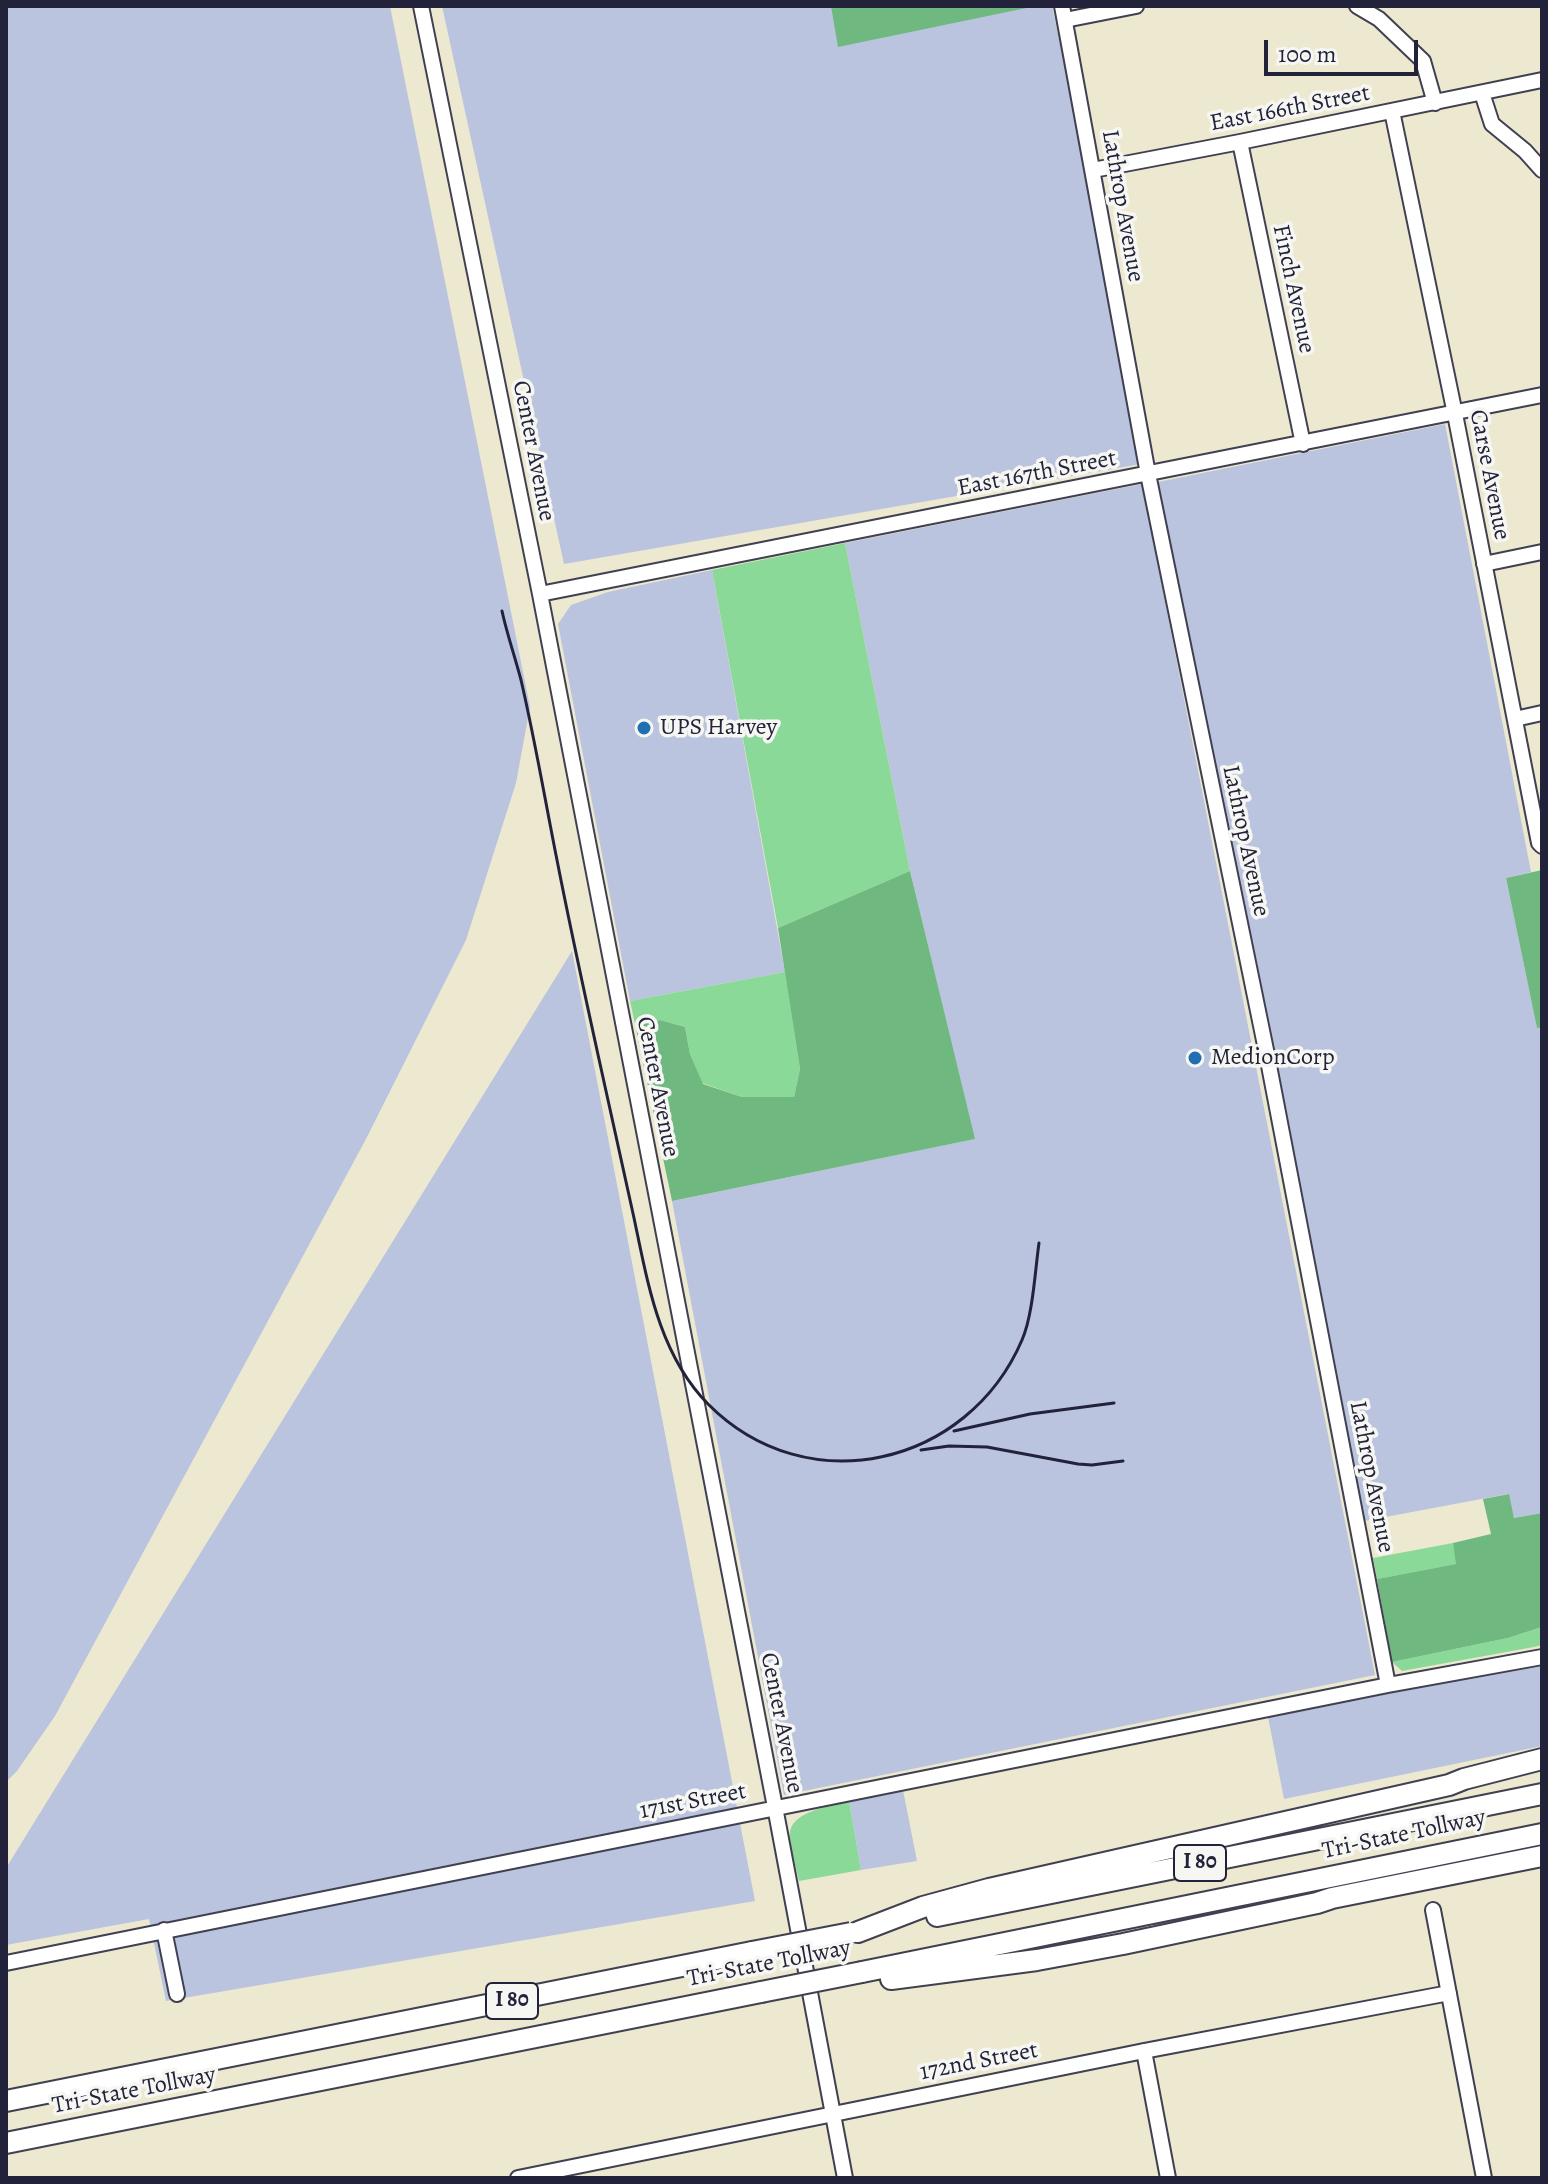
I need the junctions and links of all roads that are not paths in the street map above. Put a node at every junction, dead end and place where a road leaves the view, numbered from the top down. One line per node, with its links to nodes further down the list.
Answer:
1 (421, 6): 18 (street, Center Avenue)
2 (1136, 6): 4 (street)
3 (1357, 6): 7 (street)
4 (1063, 13): 10 (street, Lathrop Avenue)
5 (1542, 80): 6 (street, East 166th Street)
6 (1482, 93): 7 (street, East 166th Street); 11 (street)
7 (1435, 103): 8 (street, East 166th Street)
8 (1392, 111): 9 (street, East 166th Street); 13 (street, Carse Avenue)
9 (1240, 142): 10 (street, East 166th Street); 14 (street, Finch Avenue)
10 (1093, 170): 15 (street, Lathrop Avenue)
11 (1542, 170)
12 (1542, 395): 13 (street, East 167th Street)
13 (1455, 414): 14 (street, East 167th Street); 17 (street, Carse Avenue)
14 (1303, 444): 15 (street, East 167th Street)
15 (1148, 474): 18 (street, East 167th Street); 23 (street, Lathrop Avenue)
16 (1542, 552): 17 (street)
17 (1484, 564): 20 (street, Carse Avenue)
18 (540, 594): 28 (street, Center Avenue)
19 (1542, 713): 20 (street)
20 (1515, 719): 21 (street, Carse Avenue)
21 (1542, 846)
22 (1542, 1657): 23 (street, 171st Street)
23 (1388, 1685): 28 (street, 171st Street)
24 (1542, 1759): 26 (highway)
25 (1542, 1770): 26 (highway)
26 (1449, 1785): 35 (highway)
27 (1542, 1794): 35 (highway, Tri-State Tollway / I 80)
28 (775, 1807): 34 (street, 171st Street); 42 (street, Center Avenue)
29 (1542, 1834): 37 (highway, Tri-State Tollway / I 80)
30 (1542, 1856): 32 (highway)
31 (1542, 1867): 32 (highway)
32 (1317, 1903): 37 (highway)
33 (1433, 1910): 38 (street)
34 (164, 1930): 36 (street, 171st Street); 39 (street)
35 (854, 1932): 41 (highway, Tri-State Tollway / I 80, bridge)
36 (6, 1963)
37 (862, 1977): 43 (highway, Tri-State Tollway / I 80, bridge)
38 (1449, 1993): 40 (street, 172nd Street); 47 (street)
39 (177, 1994)
40 (1144, 2051): 42 (street, 172nd Street); 46 (street)
41 (6, 2101)
42 (832, 2114): 44 (street, 172nd Street); 45 (street, Center Avenue)
43 (6, 2143)
44 (528, 2177)
45 (845, 2178)
46 (1168, 2178)
47 (1484, 2178)

